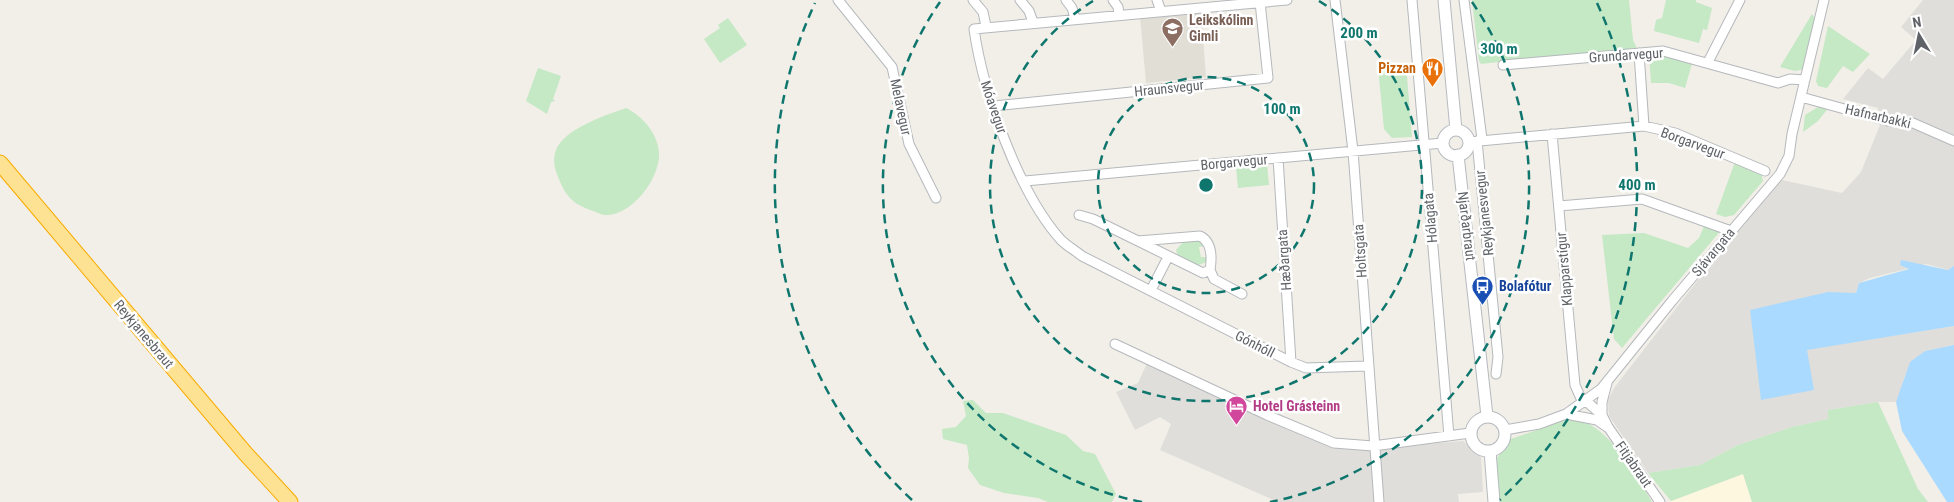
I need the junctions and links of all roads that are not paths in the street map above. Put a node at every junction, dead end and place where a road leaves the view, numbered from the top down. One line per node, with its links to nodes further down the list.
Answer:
1 (838, 0): 41 (street, Melavegur)
2 (973, 0): 21 (street)
3 (1020, 0): 20 (street)
4 (1066, 0): 19 (street)
5 (1112, 0): 18 (street)
6 (1158, 0): 17 (street)
7 (1287, 0): 15 (street)
8 (1335, 0): 35 (street, Holtsgata)
9 (1412, 0): 34 (street, Hólagata)
10 (1444, 0): 29 (main road)
11 (1464, 0): 31 (street, Reykjanesvegur)
12 (1740, 0): 23 (street)
13 (1824, 0): 25 (street, Sjávargata)
14 (1248, 2): 15 (street); 16 (street)
15 (1260, 2): 27 (street, Hraunsvegur)
16 (1203, 4): 17 (street)
17 (1161, 11): 18 (street)
18 (1119, 14): 19 (street)
19 (1075, 18): 20 (street)
20 (1033, 22): 21 (street)
21 (986, 26): 27 (street, Móavegur)
22 (1639, 53): 23 (street, Grundarvegur); 24 (street, Grundarvegur); 28 (street)
23 (1708, 62): 25 (street, Grundarvegur)
24 (1503, 65)
25 (1805, 80): 26 (street, Sjávargata)
26 (1801, 97): 32 (street, Hafnarbakki); 44 (street, Sjávargata)
27 (994, 106): 40 (street, Móavegur)
28 (1644, 126): 30 (street, Borgarvegur); 39 (street, Borgarvegur)
29 (1456, 130): 31 (main road); 33 (main road)
30 (1552, 134): 31 (street, Borgarvegur); 42 (street, Klapparstígur)
31 (1476, 141): 36 (main road); 53 (street, Reykjanesvegur)
32 (1954, 142)
33 (1443, 143): 34 (street, Borgarvegur); 36 (main road)
34 (1424, 145): 35 (street, Borgarvegur); 61 (street, Hólagata)
35 (1353, 151): 37 (street, Borgarvegur); 52 (street, Holtsgata)
36 (1458, 155): 57 (main road, Njarðarbraut)
37 (1278, 158): 40 (street, Borgarvegur); 51 (street, Hæðargata)
38 (0, 163): 64 (highway, Reykjanesbraut)
39 (1766, 171)
40 (1024, 181): 48 (street, Gónhóll)
41 (936, 198)
42 (1559, 206): 44 (street); 55 (street, Klapparstígur)
43 (1079, 215): 45 (street)
44 (1731, 231): 54 (street, Sjávargata)
45 (1138, 241): 46 (street); 47 (street)
46 (1168, 258): 47 (street); 48 (street)
47 (1210, 270): 49 (street)
48 (1151, 290): 51 (street, Gónhóll)
49 (1242, 294)
50 (1115, 344): 62 (street)
51 (1291, 362): 52 (street, Gónhóll)
52 (1367, 366): 62 (street, Holtsgata)
53 (1496, 374)
54 (1608, 382): 55 (street, Sjávargata); 58 (street)
55 (1585, 402): 56 (street, Sjávargata); 58 (street, Fitjabraut)
56 (1566, 414): 58 (street); 59 (street, Sjávargata)
57 (1487, 416): 59 (main road); 60 (main road)
58 (1600, 418): 67 (street, Fitjabraut)
59 (1504, 430): 63 (main road)
60 (1470, 433): 61 (street); 63 (main road)
61 (1450, 436): 62 (street)
62 (1373, 446): 65 (street, Holtsgata)
63 (1490, 451): 66 (main road)
64 (290, 502)
65 (1378, 502)
66 (1494, 502)
67 (1660, 502)

